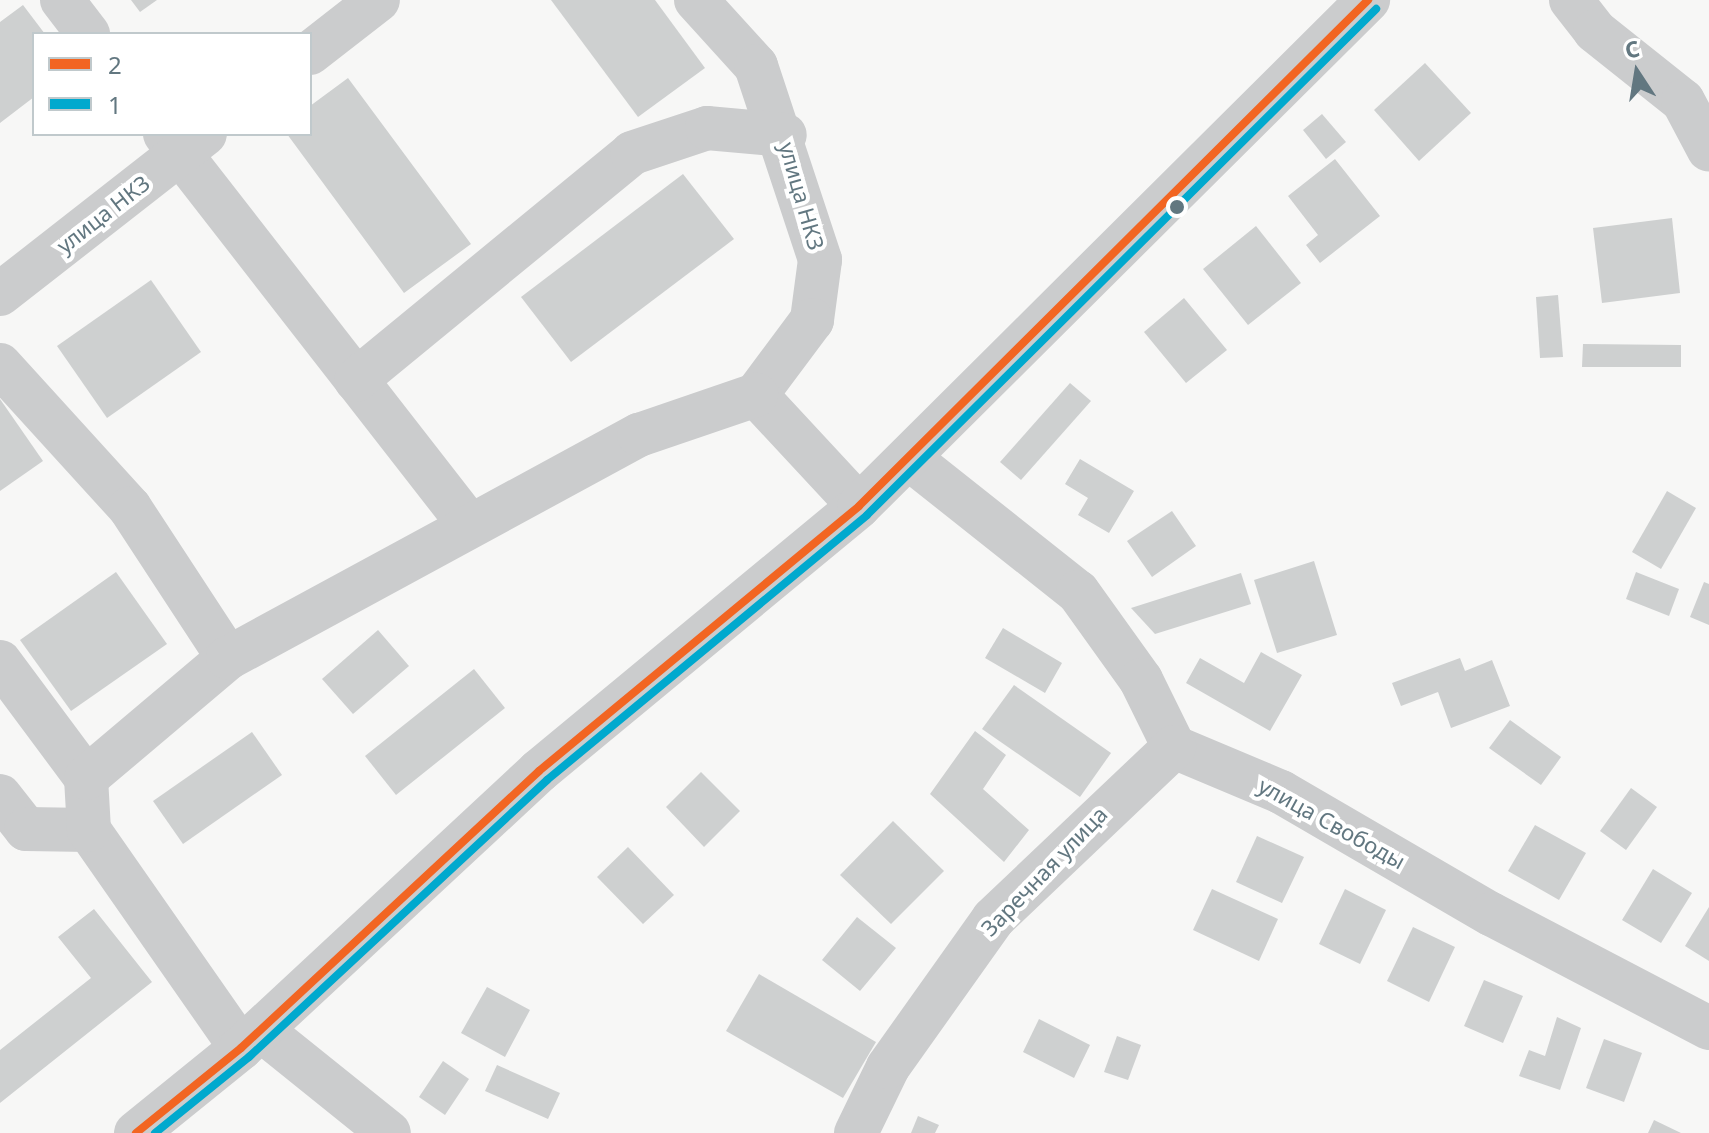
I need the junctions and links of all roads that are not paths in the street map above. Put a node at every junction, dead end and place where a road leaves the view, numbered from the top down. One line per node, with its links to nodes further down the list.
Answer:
1 (62, 0): 6 (street)
2 (378, 0): 7 (street)
3 (696, 0): 8 (street, улица НКЗ)
4 (1368, 0): 15 (street)
5 (1571, 0): 10 (street)
6 (86, 32)
7 (312, 51)
8 (785, 135): 13 (street); 14 (street, улица НКЗ)
9 (184, 141): 11 (street, улица НКЗ); 13 (street)
10 (1709, 150)
11 (0, 294)
12 (0, 365): 18 (street)
13 (356, 380): 17 (street)
14 (756, 395): 16 (street); 17 (street)
15 (910, 459): 16 (street); 20 (street)
16 (859, 506): 25 (street)
17 (469, 524): 18 (street)
18 (228, 658): 21 (street)
19 (0, 662): 21 (street)
20 (1174, 747): 24 (street, улица Свободы); 28 (street, Заречная улица)
21 (86, 778): 23 (street)
22 (0, 796): 23 (street)
23 (89, 830): 25 (street)
24 (1709, 1028)
25 (251, 1039): 26 (street); 27 (street)
26 (136, 1133)
27 (389, 1133)
28 (856, 1133)

